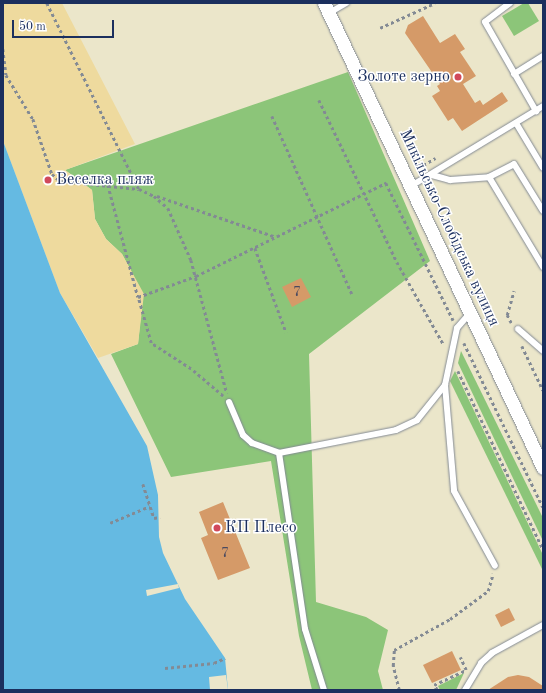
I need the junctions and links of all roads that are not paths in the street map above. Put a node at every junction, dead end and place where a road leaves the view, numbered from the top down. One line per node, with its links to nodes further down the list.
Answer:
1 (346, 3): 3 (lane)
2 (510, 3): 5 (lane)
3 (326, 8): 12 (street, Микільсько-Слобідська вулиця)
4 (543, 56): 5 (lane)
5 (514, 74): 7 (lane)
6 (543, 106): 7 (lane)
7 (536, 111): 8 (lane)
8 (516, 123): 9 (lane); 10 (lane)
9 (543, 168)
10 (432, 175): 11 (lane); 12 (lane)
11 (489, 177): 13 (lane); 14 (lane)
12 (411, 186): 15 (street, Микільсько-Слобідська вулиця)
13 (543, 211)
14 (543, 268)
15 (470, 313): 18 (lane); 21 (street, Микільсько-Слобідська вулиця)
16 (518, 329): 17 (lane)
17 (543, 351)
18 (445, 385): 20 (lane); 22 (lane)
19 (229, 402): 20 (lane)
20 (279, 453): 24 (lane)
21 (543, 468)
22 (495, 566)
23 (543, 625): 25 (lane)
24 (324, 690)
25 (464, 690)

